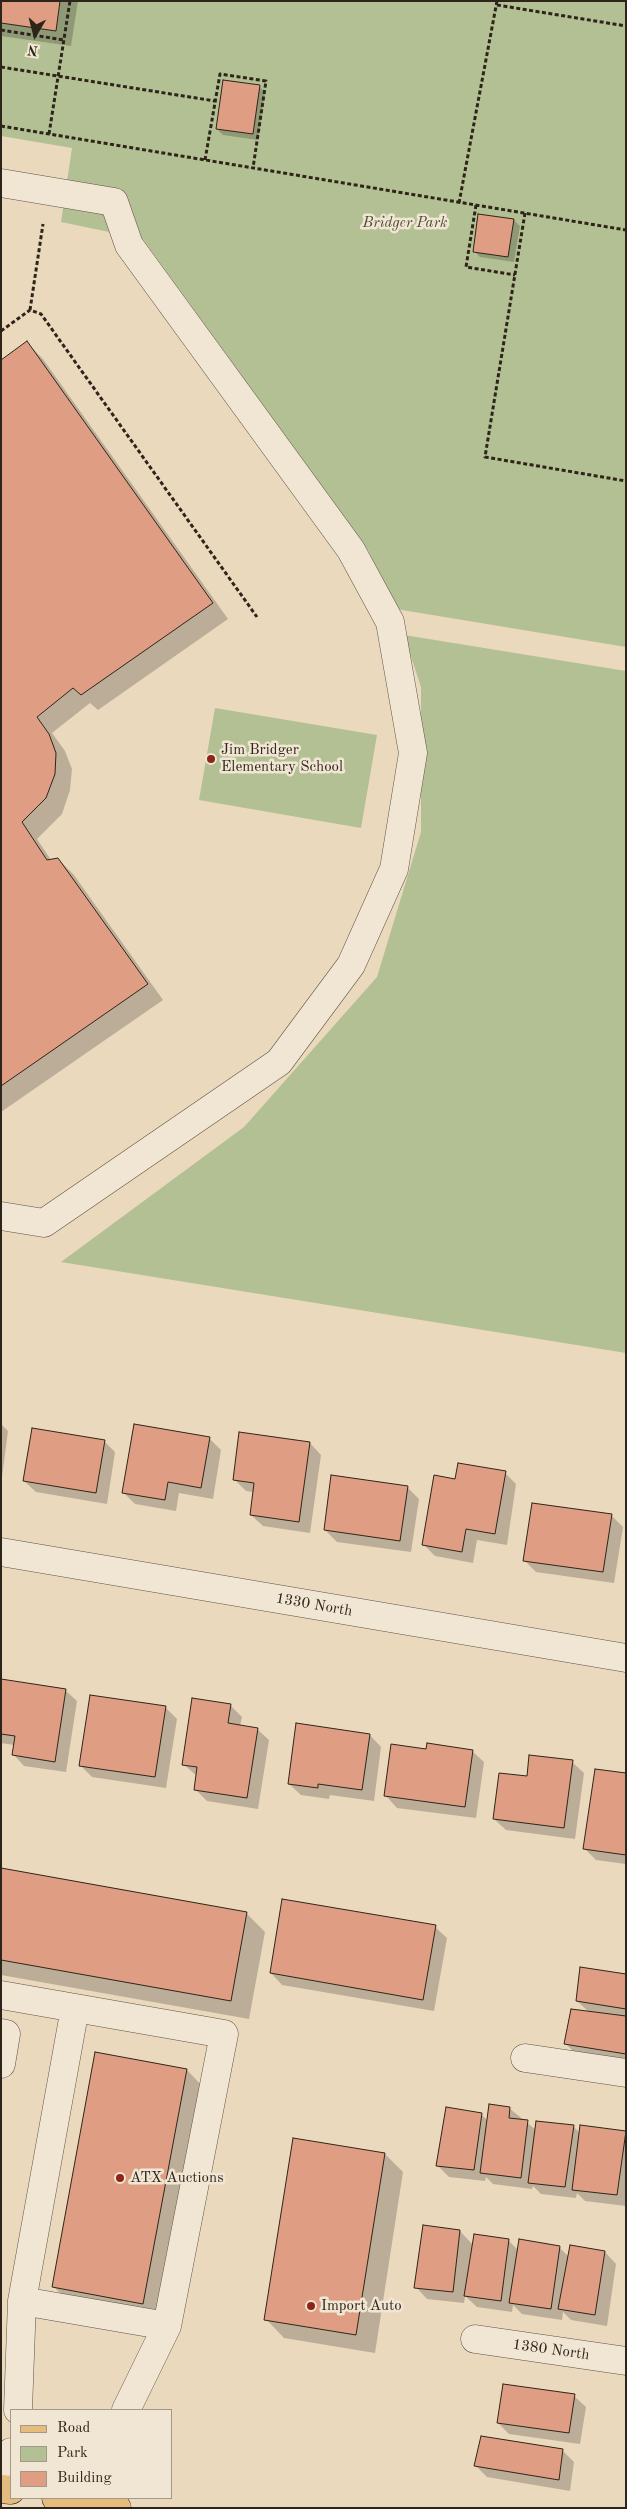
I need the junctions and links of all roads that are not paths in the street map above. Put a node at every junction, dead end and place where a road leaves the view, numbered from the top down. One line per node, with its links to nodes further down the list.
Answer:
1 (1, 183): 2 (street)
2 (1, 1216)
3 (1, 1552): 4 (street, 1330 North)
4 (626, 1658)
5 (1, 1995): 6 (street)
6 (75, 2008): 11 (street); 12 (street)
7 (1, 2033): 9 (street)
8 (525, 2058): 10 (street)
9 (1, 2064)
10 (626, 2073)
11 (22, 2301): 12 (street); 15 (street)
12 (167, 2326): 16 (street)
13 (475, 2339): 14 (street, 1380 North)
14 (626, 2361)
15 (18, 2409)
16 (126, 2409)
17 (10, 2459): 18 (street)
18 (6, 2489)
19 (64, 2499): 20 (main road)
20 (106, 2504)

